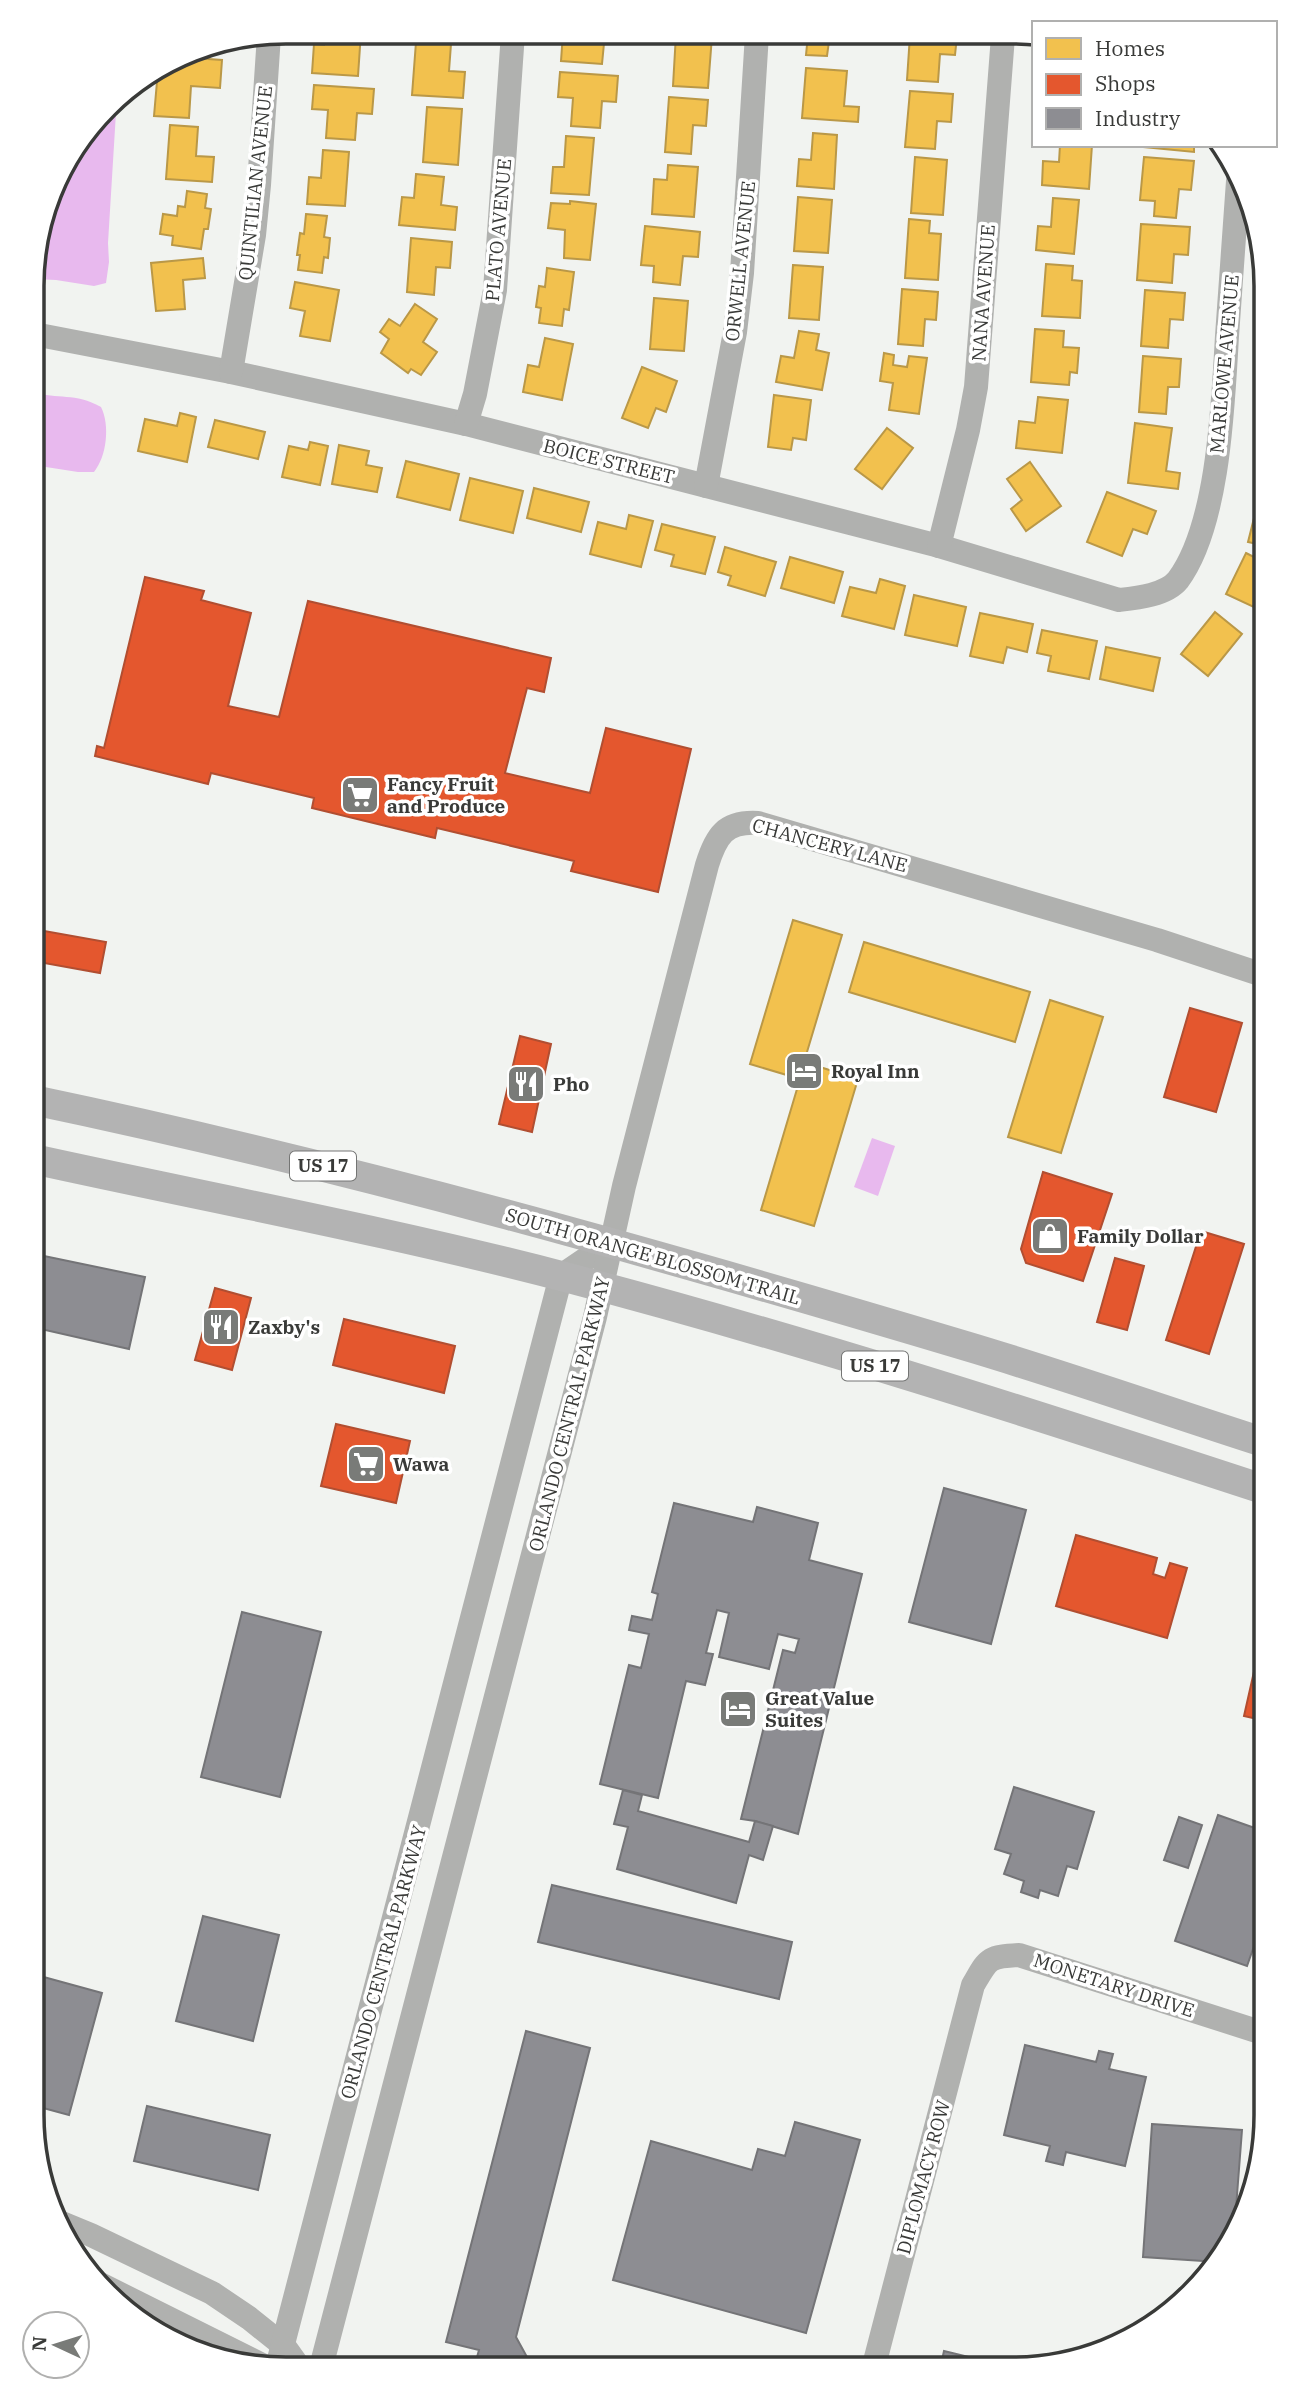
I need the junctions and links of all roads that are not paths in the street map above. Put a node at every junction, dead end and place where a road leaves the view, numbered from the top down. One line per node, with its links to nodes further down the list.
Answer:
1 (512, 44): 8 (street, PLATO AVENUE)
2 (756, 44): 9 (street, ORWELL AVENUE)
3 (1002, 44): 10 (street, NANA AVENUE)
4 (268, 45): 7 (street, QUINTILIAN AVENUE)
5 (1237, 198): 11 (street, MARLOWE AVENUE)
6 (44, 336): 7 (street, BOICE STREET)
7 (231, 372): 8 (street, BOICE STREET)
8 (466, 424): 9 (street, BOICE STREET)
9 (706, 486): 10 (street, BOICE STREET)
10 (939, 546): 11 (street, BOICE STREET)
11 (1177, 582)
12 (1254, 972): 15 (street, CHANCERY LANE)
13 (44, 1102): 15 (main road, SOUTH ORANGE BLOSSOM TRAIL / US 17)
14 (44, 1161): 16 (main road, US 17)
15 (611, 1242): 16 (street, ORLANDO CENTRAL PARKWAY); 17 (street, ORLANDO CENTRAL PARKWAY); 18 (main road, SOUTH ORANGE BLOSSOM TRAIL / US 17)
16 (561, 1276): 17 (main road, US 17); 25 (street, ORLANDO CENTRAL PARKWAY)
17 (602, 1287): 19 (main road, US 17); 26 (street, ORLANDO CENTRAL PARKWAY)
18 (1254, 1439)
19 (1254, 1486)
20 (974, 1985): 21 (street, MONETARY DRIVE); 27 (street, DIPLOMACY ROW)
21 (1254, 2030)
22 (72, 2227): 25 (street)
23 (129, 2298): 24 (street)
24 (233, 2351)
25 (280, 2357)
26 (324, 2357)
27 (876, 2357)

